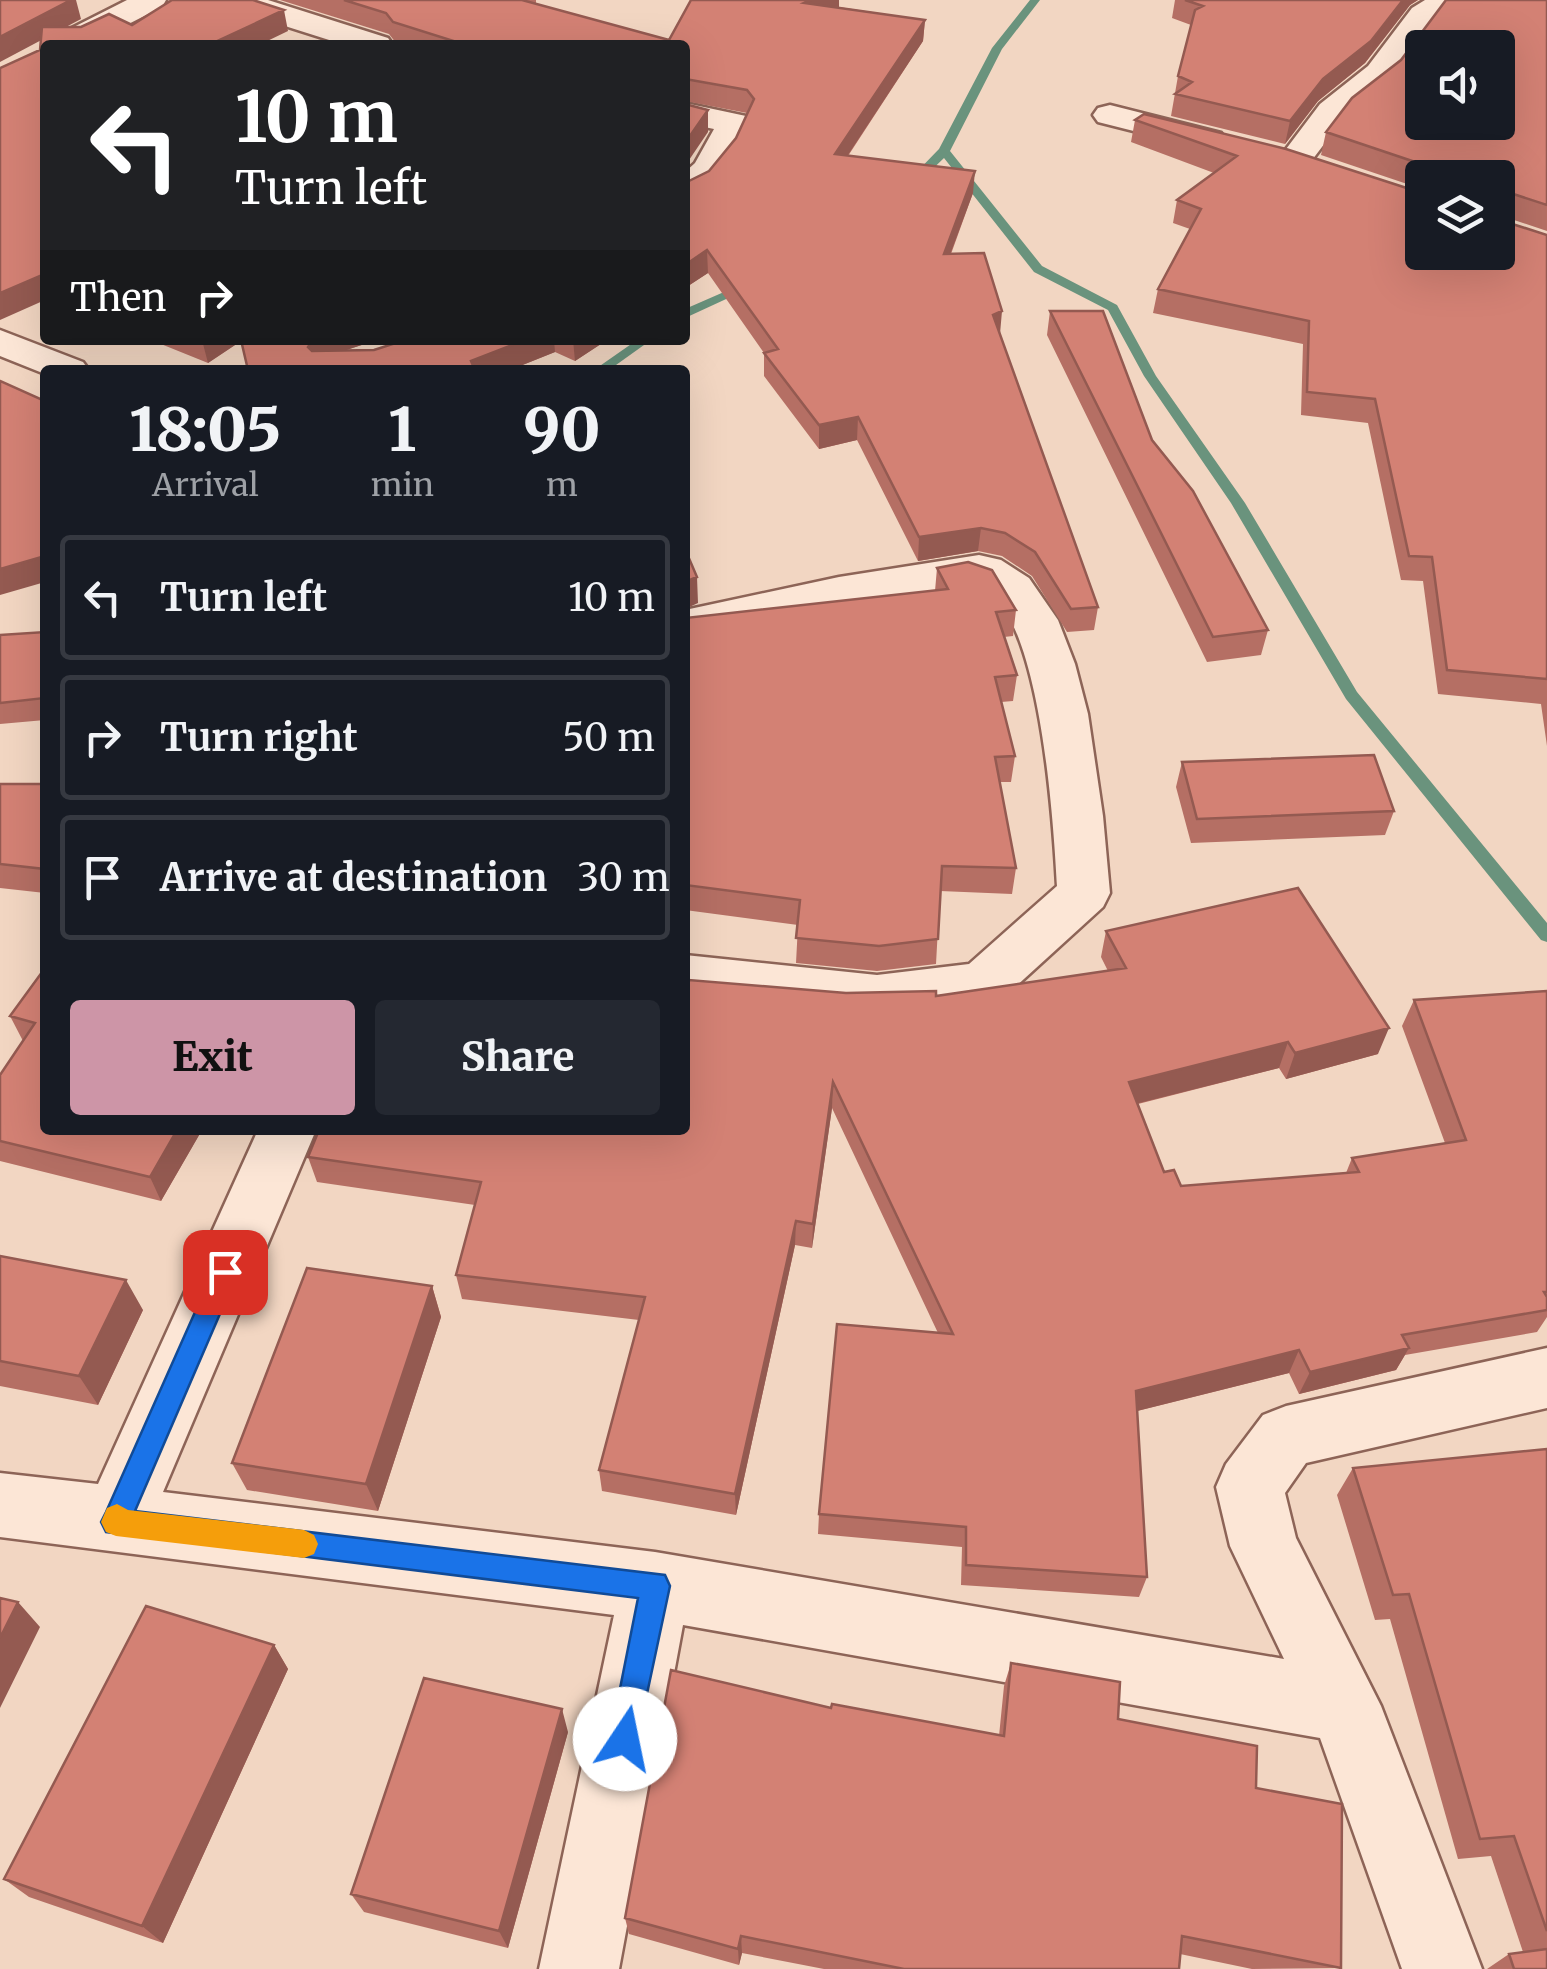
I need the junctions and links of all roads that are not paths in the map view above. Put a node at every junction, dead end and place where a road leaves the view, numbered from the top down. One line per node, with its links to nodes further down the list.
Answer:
1 (151, 0): 4 (street)
2 (236, 0): 5 (street)
3 (1446, 0): 8 (street)
4 (73, 40)
5 (361, 40)
6 (690, 114): 10 (street)
7 (1110, 115): 8 (street)
8 (1294, 162): 9 (street)
9 (1330, 174)
10 (690, 186)
11 (40, 325): 12 (street)
12 (4, 344): 13 (street)
13 (57, 365)
14 (690, 624): 15 (street)
15 (690, 977)
16 (286, 1135): 19 (street)
17 (1547, 1378): 21 (street)
18 (0, 1505): 19 (street)
19 (116, 1522): 20 (street)
20 (655, 1586): 21 (street); 22 (street)
21 (1345, 1706): 23 (street)
22 (579, 1969)
23 (1442, 1969)

